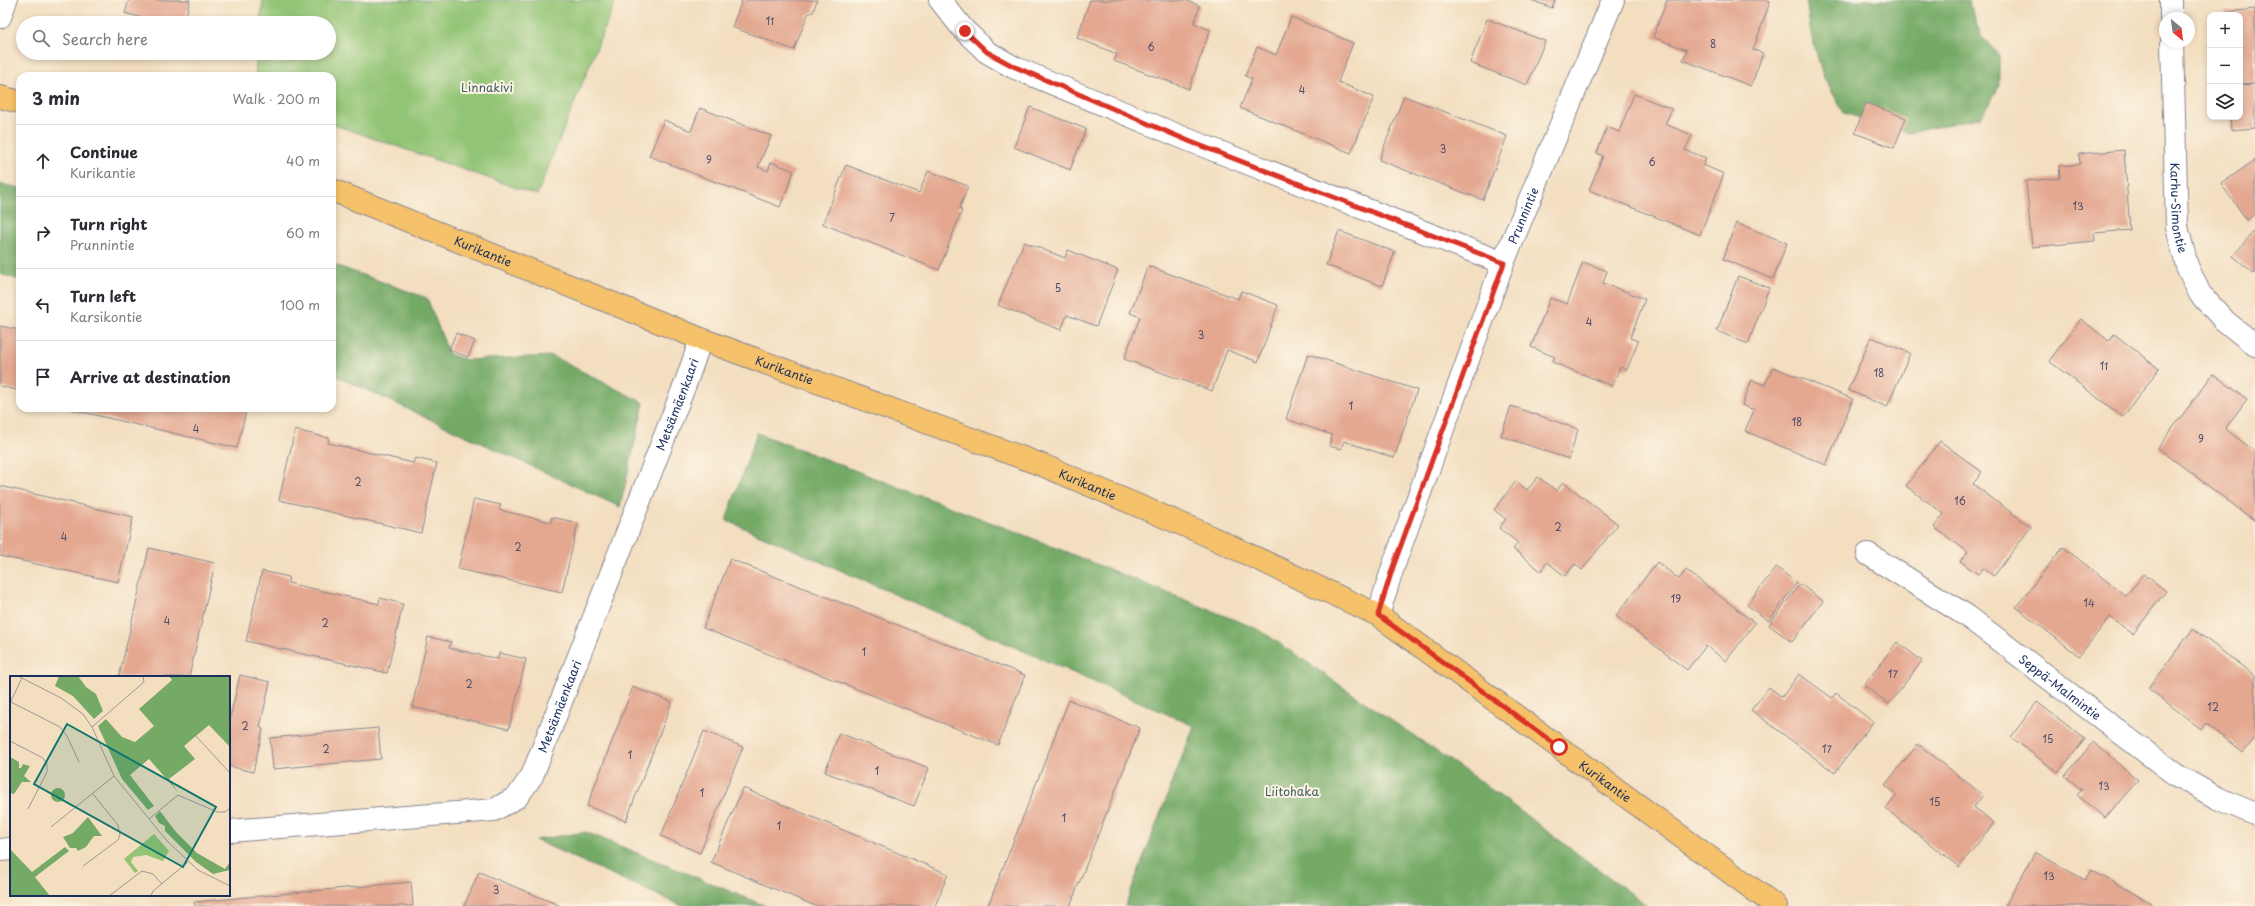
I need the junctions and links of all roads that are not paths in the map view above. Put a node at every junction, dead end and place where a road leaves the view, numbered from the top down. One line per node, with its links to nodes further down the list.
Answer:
1 (6, 0): 6 (street)
2 (940, 0): 11 (street)
3 (1613, 0): 11 (street, Prunnintie)
4 (2170, 0): 5 (street)
5 (2171, 12)
6 (0, 17)
7 (2172, 48): 13 (street, Karhu-Simontie)
8 (0, 96): 9 (main road)
9 (16, 101)
10 (336, 191): 12 (main road, Kurikantie)
11 (1504, 263): 15 (street, Prunnintie)
12 (701, 339): 15 (main road, Kurikantie); 17 (street, Metsämäenkaari)
13 (2255, 345)
14 (1868, 554): 16 (street, Seppä-Malmintie)
15 (1378, 615): 20 (main road, Kurikantie)
16 (2255, 814)
17 (230, 832)
18 (10, 849): 19 (street)
19 (0, 850)
20 (1776, 906)

